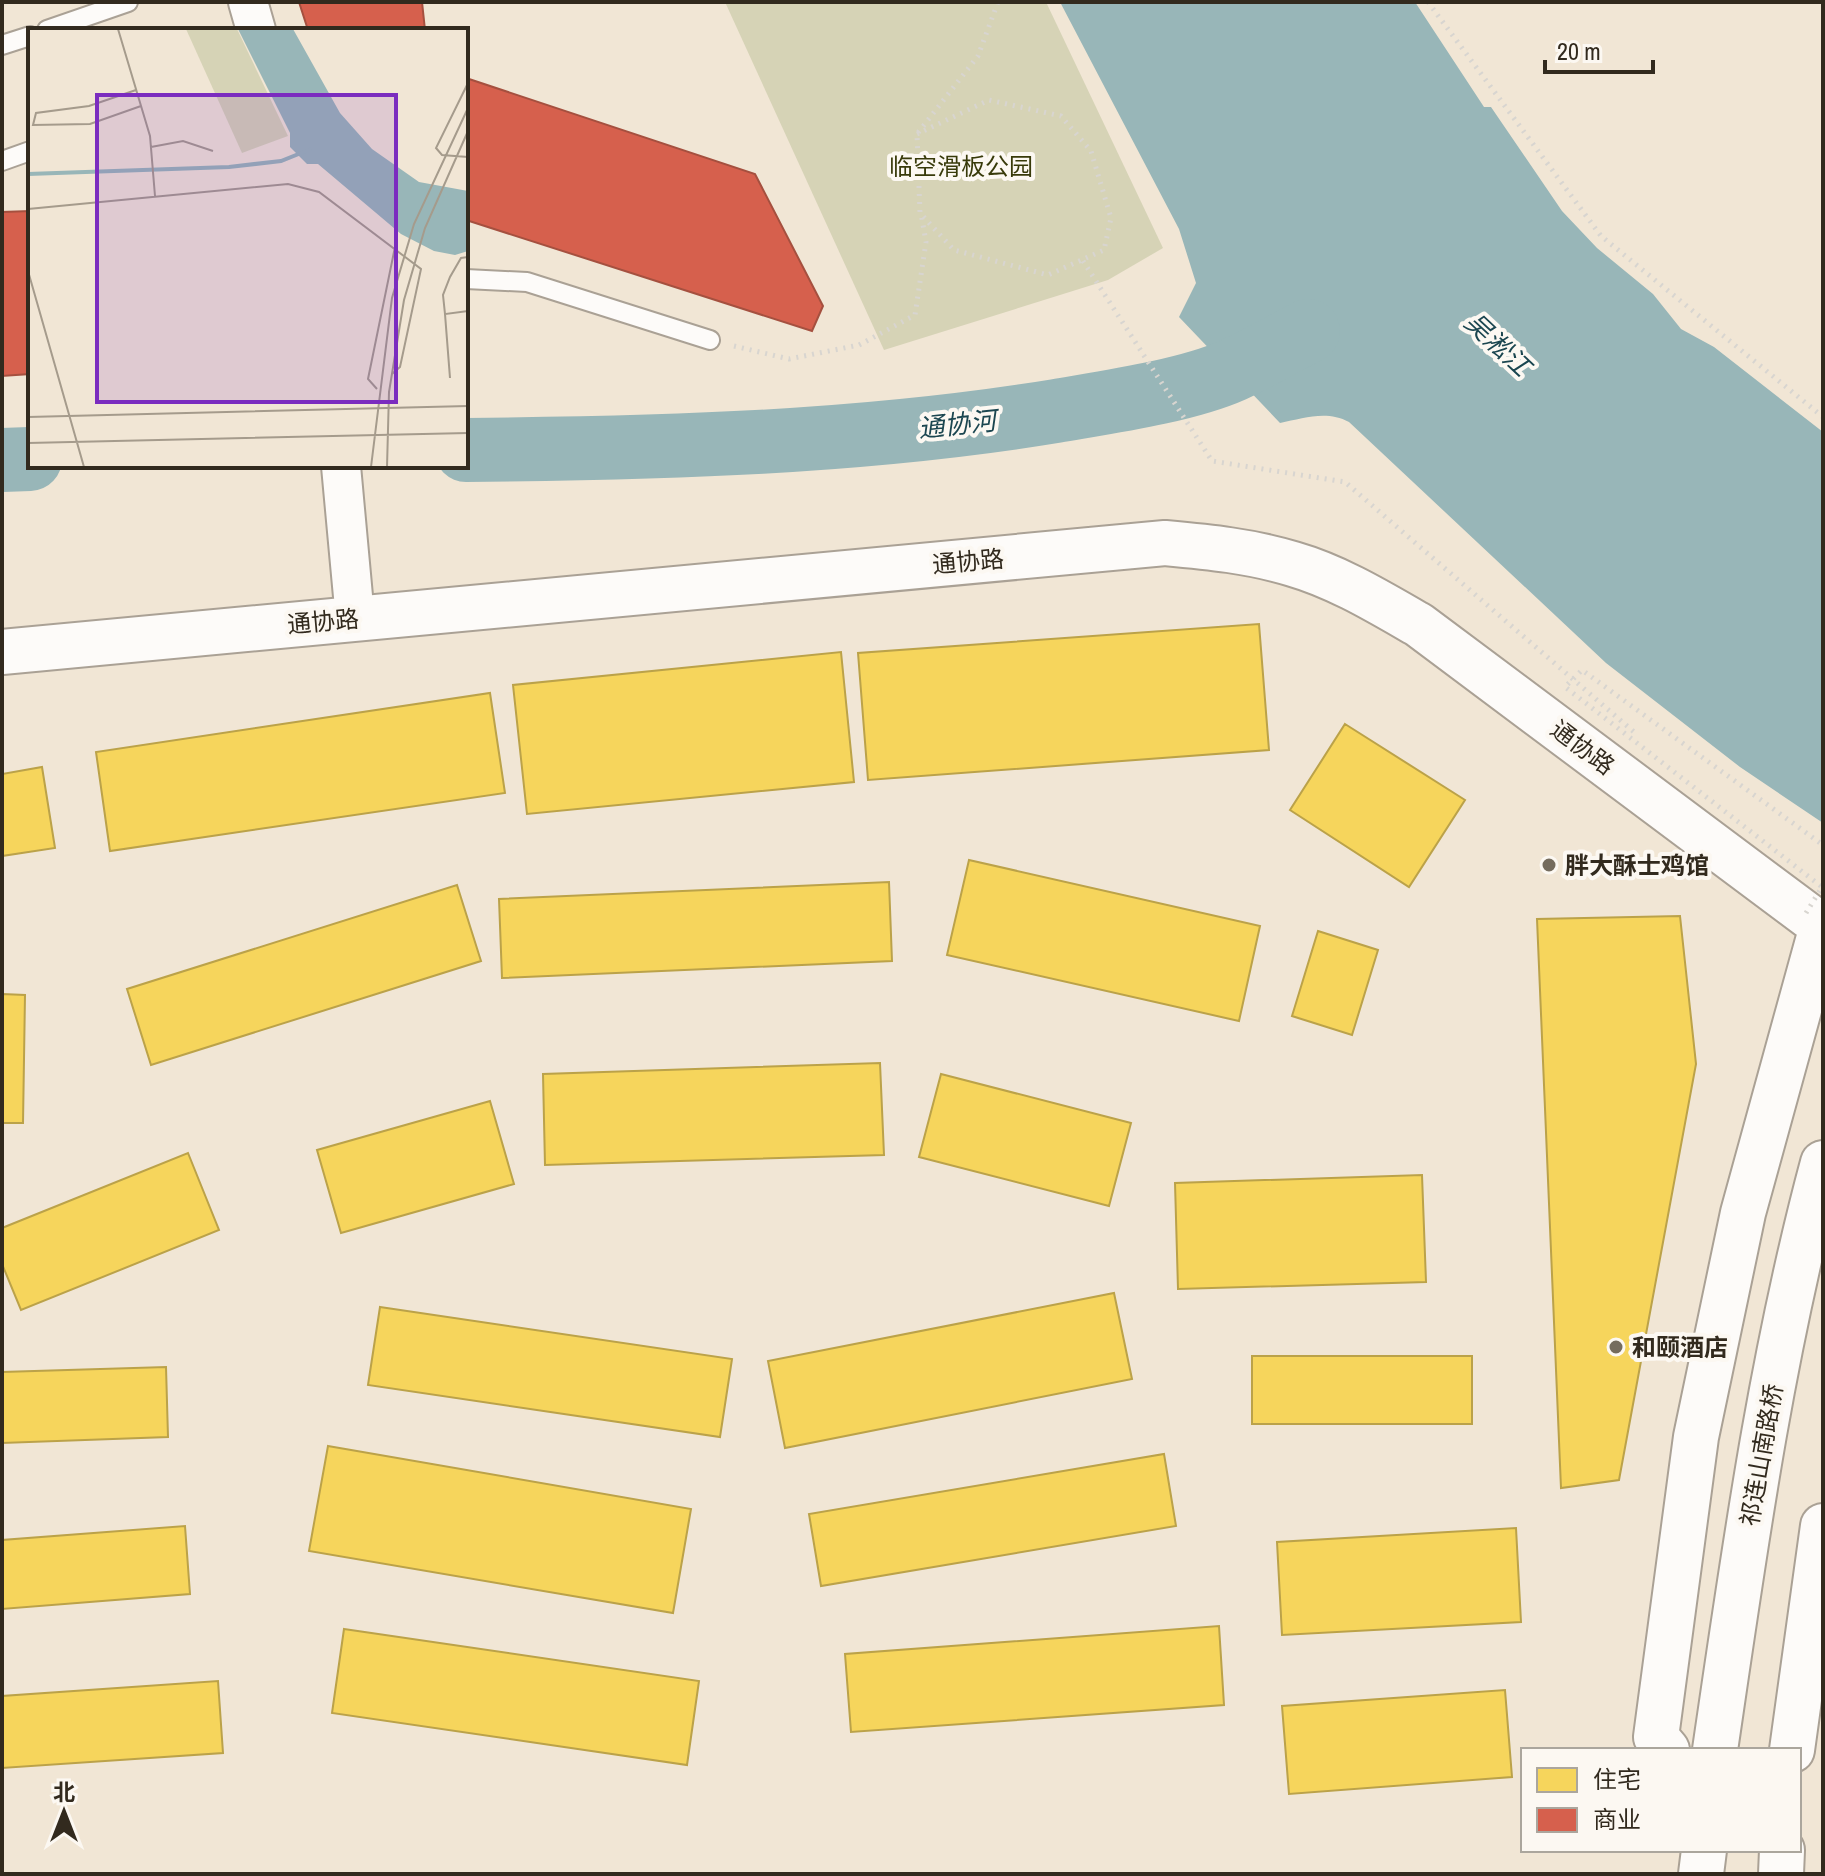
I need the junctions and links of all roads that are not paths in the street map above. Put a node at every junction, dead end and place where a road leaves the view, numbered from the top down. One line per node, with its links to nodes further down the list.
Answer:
1 (128, 2): 3 (lane)
2 (248, 2): 4 (street)
3 (53, 28)
4 (255, 28)
5 (28, 37): 6 (lane)
6 (2, 45)
7 (28, 152): 8 (lane)
8 (2, 161)
9 (468, 279): 10 (lane)
10 (710, 340)
11 (341, 468): 12 (street)
12 (353, 601): 13 (street, 通协路); 14 (street, 通协路)
13 (2, 652)
14 (1817, 922): 18 (street)
15 (1823, 1163): 19 (street, 祁连山南路桥)
16 (1823, 1526): 17 (street)
17 (1808, 1692): 20 (street)
18 (1665, 1748)
19 (1715, 1748)
20 (1793, 1748)
21 (1704, 1852): 23 (street)
22 (1782, 1852): 24 (street)
23 (1701, 1874)
24 (1781, 1874)

